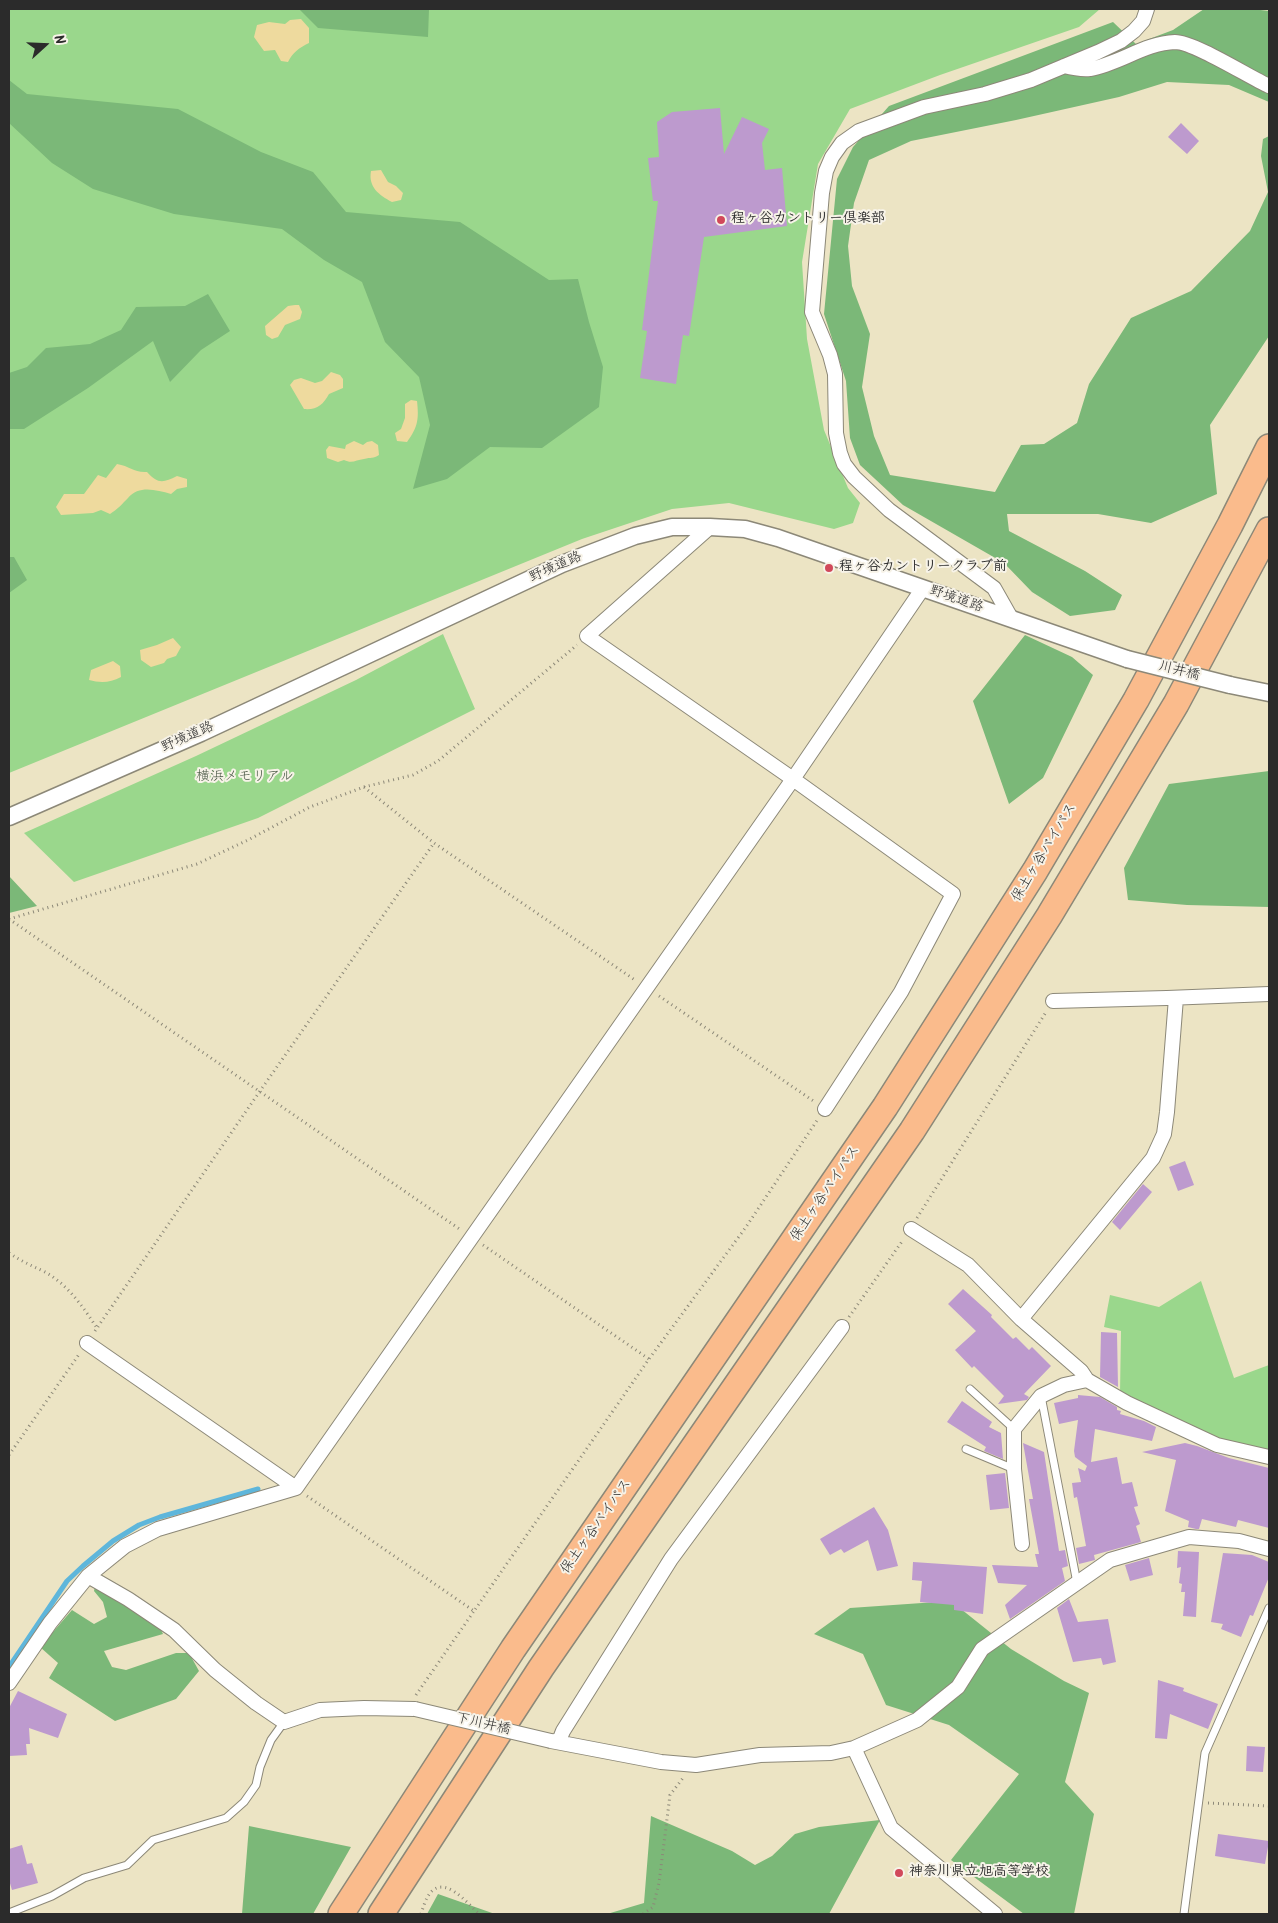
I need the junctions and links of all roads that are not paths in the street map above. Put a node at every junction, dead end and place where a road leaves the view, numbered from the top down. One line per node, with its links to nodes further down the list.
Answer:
1 (1147, 9): 2 (street)
2 (1064, 66): 3 (street); 8 (street)
3 (1269, 86)
4 (1269, 447): 39 (highway, 保土ヶ谷バイパス)
5 (710, 527): 7 (street, 野境道路); 11 (street); 12 (street, 野境道路)
6 (1269, 530): 40 (highway)
7 (923, 588): 8 (street, 野境道路); 11 (street)
8 (1011, 618): 9 (street, 野境道路)
9 (1127, 659): 10 (street, 川井橋, bridge)
10 (1269, 693)
11 (793, 779): 16 (street); 28 (street)
12 (9, 817)
13 (1269, 994): 14 (street)
14 (1176, 998): 15 (street); 18 (street)
15 (1053, 1000)
16 (825, 1109)
17 (910, 1229): 18 (street)
18 (1021, 1318): 21 (street)
19 (842, 1327): 36 (street)
20 (87, 1342): 28 (street)
21 (1087, 1380): 23 (street); 26 (street)
22 (970, 1389): 24 (lane)
23 (1041, 1396): 24 (street); 32 (lane)
24 (1014, 1429): 27 (street)
25 (966, 1449): 27 (lane)
26 (1269, 1457)
27 (1014, 1470): 29 (street)
28 (296, 1488): 31 (street)
29 (1022, 1544)
30 (1269, 1549): 32 (street, 下川井橋)
31 (88, 1576): 34 (street); 35 (street)
32 (1077, 1583): 37 (street, 下川井橋)
33 (1269, 1608): 42 (lane)
34 (10, 1678)
35 (284, 1722): 36 (street, 下川井橋, bridge); 38 (lane)
36 (555, 1741): 37 (street, 下川井橋)
37 (854, 1748): 41 (street)
38 (9, 1912)
39 (341, 1914)
40 (381, 1914)
41 (995, 1914)
42 (1184, 1914)

